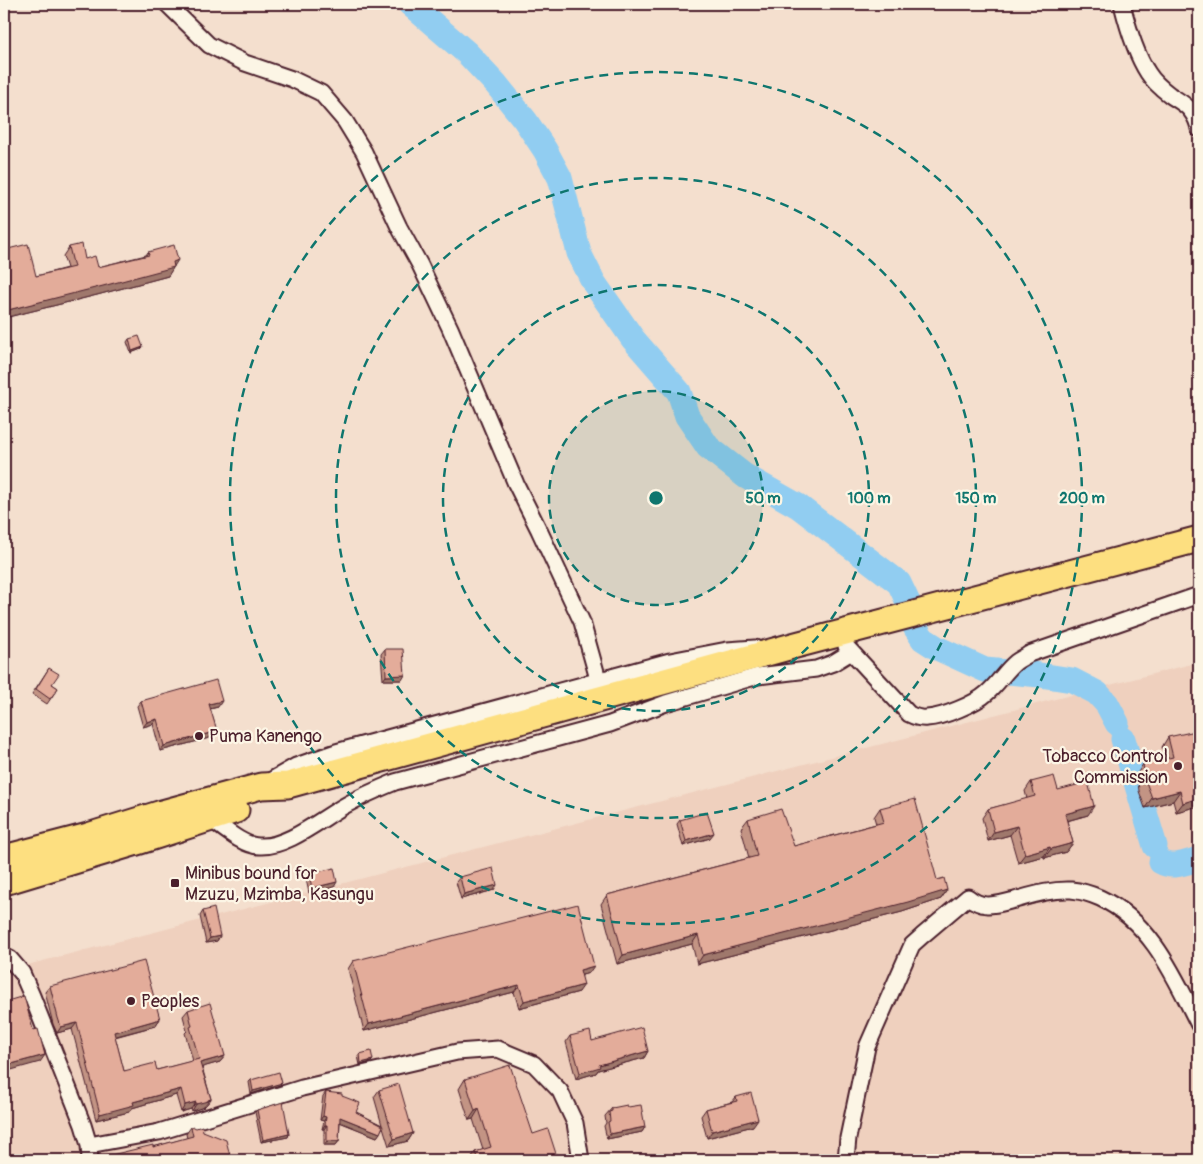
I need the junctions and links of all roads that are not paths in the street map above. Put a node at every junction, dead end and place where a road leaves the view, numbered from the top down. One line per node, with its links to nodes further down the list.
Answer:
1 (167, 4): 8 (street)
2 (1122, 4): 3 (street)
3 (1199, 129)
4 (1199, 539): 6 (highway)
5 (1199, 595): 6 (street)
6 (844, 643): 7 (highway); 11 (street)
7 (796, 646): 8 (street); 9 (highway)
8 (598, 680): 10 (street)
9 (288, 785): 10 (highway); 11 (highway)
10 (261, 786): 12 (highway)
11 (209, 818): 13 (highway)
12 (4, 858)
13 (4, 882)
14 (4, 956): 16 (street)
15 (1199, 1025): 19 (street)
16 (89, 1144): 17 (street); 18 (street)
17 (90, 1160)
18 (581, 1160)
19 (846, 1160)

